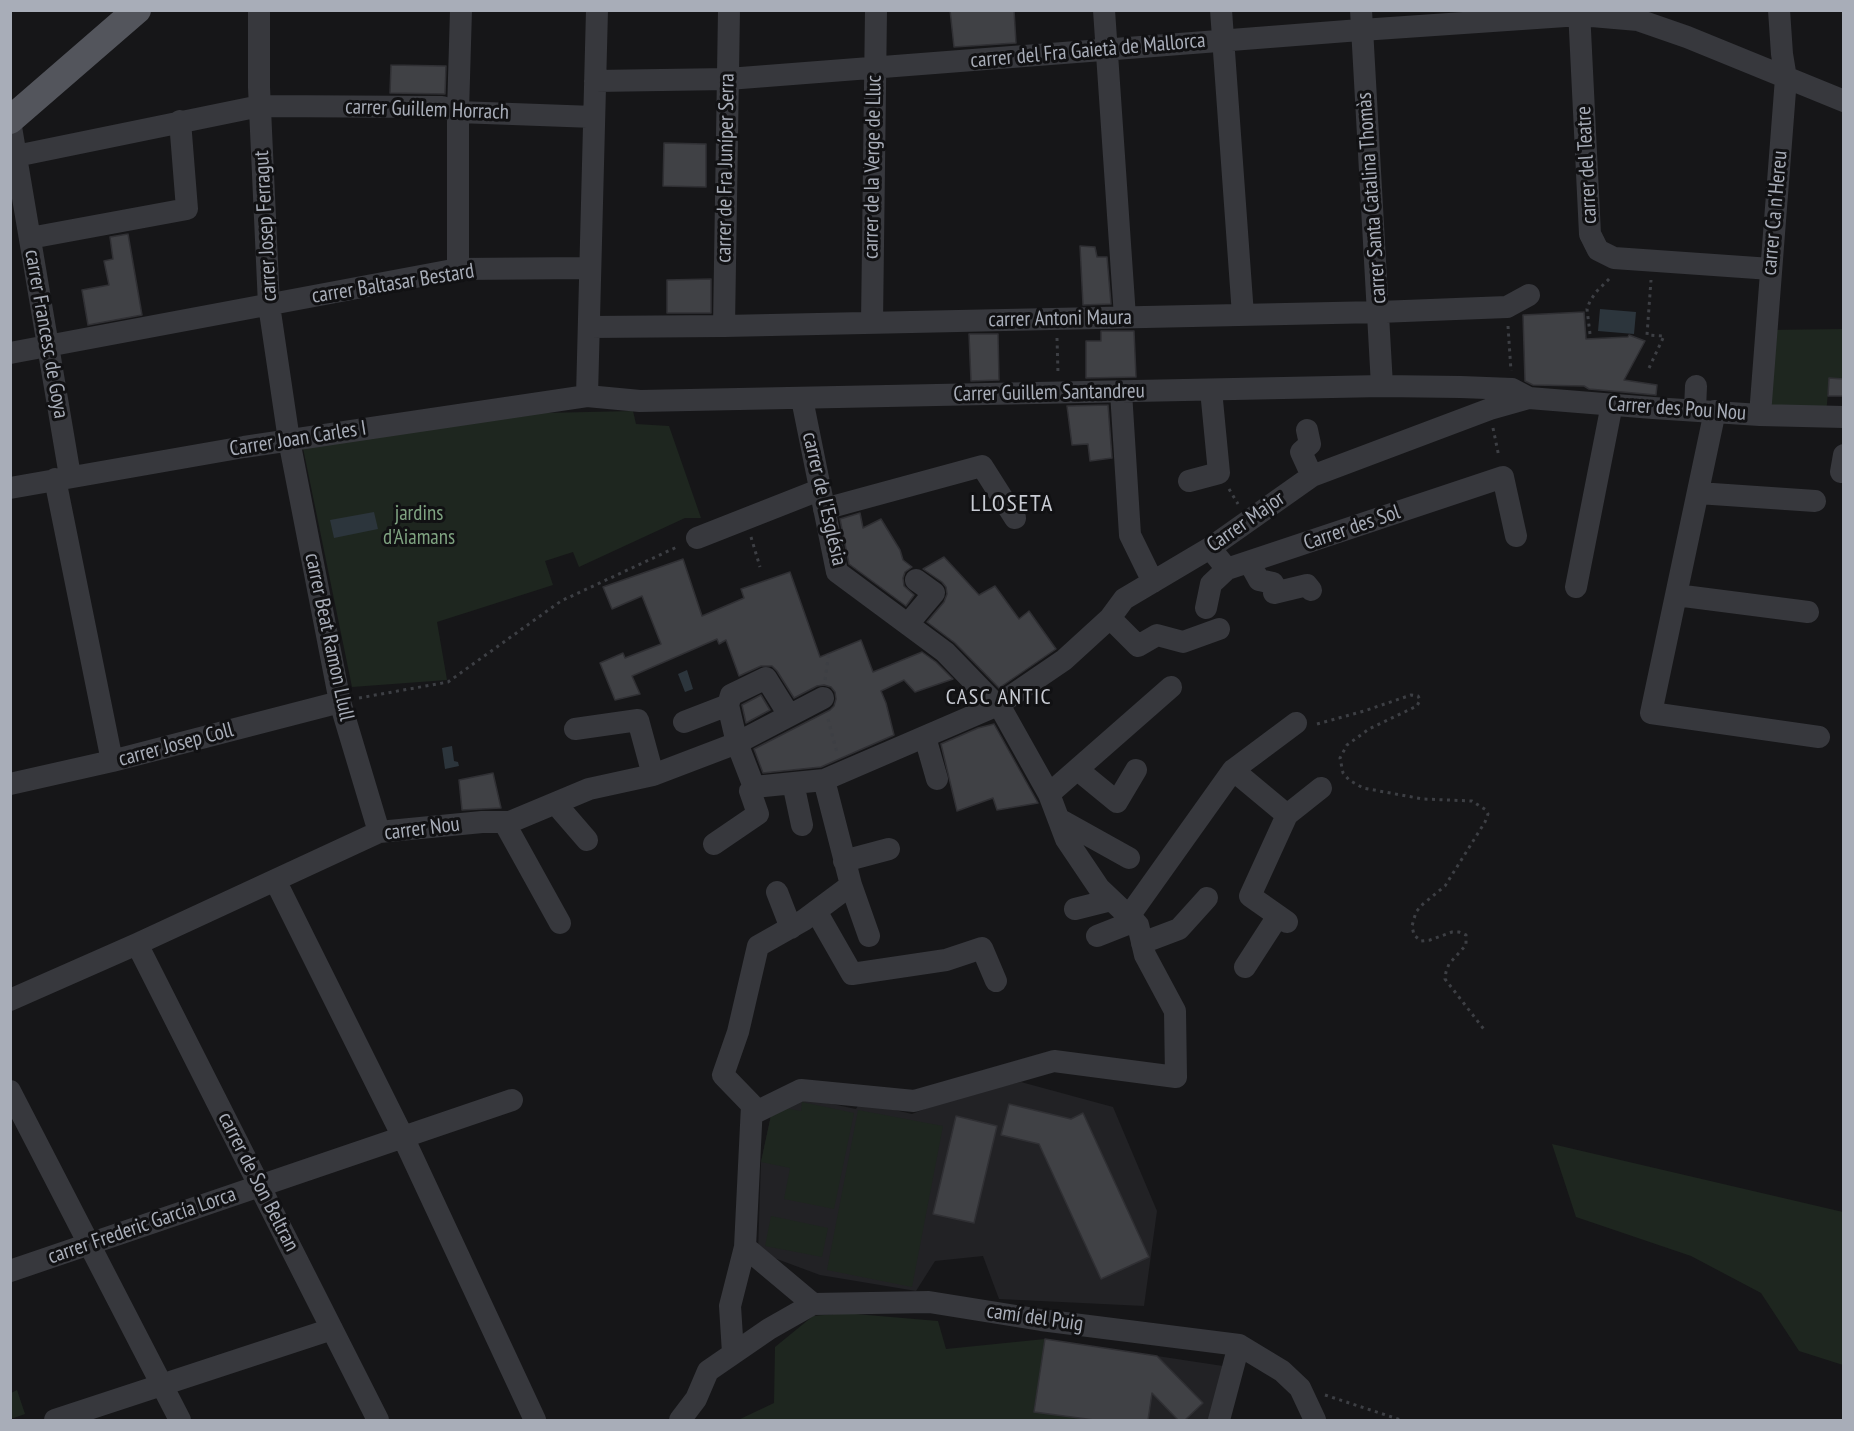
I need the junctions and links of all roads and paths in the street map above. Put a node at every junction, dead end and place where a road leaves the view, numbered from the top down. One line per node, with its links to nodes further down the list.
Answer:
1 (137, 10): 22 (main road)
2 (259, 10): 19 (street, carrer Josep Ferragut)
3 (461, 10): 20 (street)
4 (597, 10): 17 (street)
5 (729, 10): 16 (street, carrer de Fra Juníper Serra)
6 (876, 10): 14 (street, carrer de la Verge de Lluc)
7 (1104, 10): 13 (street)
8 (1221, 10): 12 (street)
9 (1779, 10): 15 (street, carrer Ca n'Hereu)
10 (1580, 13): 11 (street, carrer del Fra Gaietà de Mallorca); 15 (street, carrer del Fra Gaietà de Mallorca); 26 (street, carrer del Teatre)
11 (1361, 20): 12 (street, carrer del Fra Gaietà de Mallorca); 34 (street, carrer Santa Catalina Thomàs)
12 (1223, 41): 13 (street, carrer del Fra Gaietà de Mallorca); 35 (street)
13 (1106, 50): 14 (street, carrer del Fra Gaietà de Mallorca); 36 (street)
14 (874, 68): 16 (street, carrer del Fra Gaietà de Mallorca); 38 (street, carrer de la Verge de Lluc)
15 (1786, 78): 18 (street, carrer del Fra Gaietà de Mallorca); 30 (street, carrer Ca n'Hereu)
16 (728, 79): 17 (street, carrer del Fra Gaietà de Mallorca); 39 (street, carrer de Fra Juníper Serra)
17 (596, 81): 21 (street)
18 (1844, 101)
19 (260, 106): 20 (street, carrer Guillem Horrach); 23 (street, carrer Guillem Horrach); 32 (street, carrer Josep Ferragut)
20 (458, 112): 21 (street, carrer Guillem Horrach); 29 (street)
21 (594, 117): 28 (street)
22 (10, 120): 24 (street, carrer Francesc de Goya)
23 (180, 121): 24 (street, carrer Guillem Horrach); 25 (street)
24 (16, 156): 25 (street, carrer Francesc de Goya)
25 (30, 238): 42 (street, carrer Francesc de Goya)
26 (1614, 258): 27 (street); 41 (path)
27 (1653, 261): 30 (street); 44 (path)
28 (590, 268): 29 (street, carrer Baltasar Bestard); 40 (street)
29 (458, 269): 32 (street, carrer Baltasar Bestard)
30 (1771, 269): 56 (street, carrer Ca n'Hereu)
31 (1529, 295): 33 (street, carrer Antoni Maura)
32 (268, 305): 42 (street, carrer Baltasar Bestard); 59 (street, carrer Josep Ferragut)
33 (1507, 307): 34 (street, carrer Antoni Maura); 50 (path)
34 (1379, 312): 35 (street, carrer Antoni Maura); 45 (street, carrer Santa Catalina Thomàs)
35 (1243, 315): 36 (street, carrer Antoni Maura)
36 (1125, 317): 37 (street, carrer Antoni Maura)
37 (1057, 319): 38 (street, carrer Antoni Maura); 49 (path)
38 (872, 323): 39 (street, carrer Antoni Maura)
39 (724, 326): 40 (street, carrer Antoni Maura)
40 (589, 327): 51 (street)
41 (1590, 334)
42 (48, 346): 43 (street, carrer Baltasar Bestard); 65 (street, carrer Francesc de Goya)
43 (10, 353)
44 (1649, 368)
45 (1382, 386): 47 (street, Carrer Guillem Santandreu); 50 (street, Carrer Guillem Santandreu)
46 (1696, 386): 55 (street)
47 (1211, 390): 48 (street, Carrer Guillem Santandreu); 62 (street)
48 (1121, 392): 49 (street, Carrer Guillem Santandreu); 81 (street)
49 (1058, 393): 52 (street, Carrer Guillem Santandreu)
50 (1520, 393): 53 (street, Carrer des Pou Nou); 54 (street, Carrer Major)
51 (587, 396): 52 (street, Carrer Guillem Santandreu); 59 (street, Carrer Joan Carles I)
52 (802, 399): 69 (street, carrer de l'Església)
53 (1612, 404): 55 (street, Carrer des Pou Nou); 82 (street)
54 (1490, 409): 63 (street, Carrer Major); 64 (path)
55 (1705, 411): 56 (street, Carrer des Pou Nou); 68 (street)
56 (1761, 415): 57 (street, Carrer des Pou Nou)
57 (1844, 417)
58 (1307, 430): 63 (street)
59 (289, 440): 65 (street, Carrer Joan Carles I); 93 (street, carrer Beat Ramon Llull)
60 (1844, 455): 61 (street)
61 (1844, 472)
62 (1219, 473): 66 (street); 72 (path)
63 (1312, 476): 72 (street, Carrer Major)
64 (1503, 477): 75 (street); 77 (street, Carrer des Sol)
65 (62, 478): 67 (street, Carrer Joan Carles I); 103 (street, carrer Francesc de Goya)
66 (1190, 481)
67 (10, 488)
68 (1698, 493): 70 (street); 84 (street)
69 (821, 500): 71 (street); 74 (street); 88 (street, carrer de l'Església)
70 (1815, 501)
71 (1015, 518)
72 (1248, 521): 76 (street, Carrer Major)
73 (750, 532): 78 (path)
74 (697, 537): 93 (path)
75 (1516, 537)
76 (1210, 548): 79 (street); 81 (street, Carrer Major)
77 (1249, 562): 79 (street, Carrer des Sol); 83 (street)
78 (760, 567)
79 (1227, 569): 85 (street)
80 (916, 580): 88 (street)
81 (1153, 582): 87 (street, Carrer Major)
82 (1576, 587)
83 (1311, 590)
84 (1676, 595): 86 (street); 101 (street)
85 (1206, 608)
86 (1808, 612)
87 (1110, 618): 89 (street); 95 (street, Carrer Major)
88 (908, 624): 95 (street, carrer de l'Església)
89 (1220, 629)
90 (830, 652): 92 (path)
91 (1171, 687): 104 (street)
92 (823, 698): 96 (street, carrer Nou); 108 (path)
93 (340, 702): 103 (street, carrer Josep Coll); 120 (street, carrer Beat Ramon Llull)
94 (728, 705): 96 (street); 97 (street); 102 (street)
95 (998, 705): 100 (street, Carrer Major); 114 (street, carrer de l'Església)
96 (789, 715): 102 (street, carrer Nou)
97 (684, 722)
98 (1296, 723): 106 (street); 143 (path)
99 (575, 729): 107 (street)
100 (925, 737): 108 (street, Carrer Major); 109 (street)
101 (1819, 737)
102 (737, 743): 107 (street, carrer Nou); 112 (street)
103 (112, 761): 111 (street, carrer Josep Coll)
104 (1078, 770): 105 (street); 114 (street)
105 (1136, 770)
106 (1233, 770): 116 (street); 133 (street)
107 (653, 775): 115 (street, carrer Nou)
108 (833, 776): 110 (street, Carrer Major); 125 (street)
109 (937, 779)
110 (793, 783): 112 (street, Carrer Major); 119 (street)
111 (10, 784)
112 (754, 787): 122 (street)
113 (1321, 788): 116 (street)
114 (1049, 794): 117 (street, carrer de l'Església)
115 (555, 803): 118 (street, carrer Nou); 121 (street)
116 (1287, 815): 140 (street)
117 (1059, 819): 124 (street); 130 (street, carrer de l'Església)
118 (504, 822): 120 (street, carrer Nou); 134 (street)
119 (801, 825)
120 (379, 832): 126 (street, carrer Nou)
121 (587, 840)
122 (714, 844)
123 (889, 849): 125 (street)
124 (1129, 858)
125 (844, 861): 127 (street)
126 (275, 880): 139 (street, carrer Nou); 147 (street)
127 (851, 885): 132 (street); 136 (street)
128 (777, 892): 135 (street)
129 (1207, 898): 138 (street)
130 (1111, 900): 131 (street); 133 (street, carrer de l'Església)
131 (1075, 909)
132 (816, 911): 135 (street); 141 (street)
133 (1132, 919): 137 (street); 138 (street)
134 (560, 923)
135 (791, 928): 146 (street)
136 (869, 936)
137 (1097, 936)
138 (1142, 943): 146 (street)
139 (137, 944): 142 (street, carrer Nou); 148 (street, carrer de Son Beltran)
140 (1245, 967)
141 (996, 981)
142 (10, 1000)
143 (1486, 1032)
144 (10, 1091): 149 (street)
145 (512, 1100): 147 (street, carrer Frederic García Lorca)
146 (752, 1114): 150 (street)
147 (404, 1137): 148 (street, carrer Frederic García Lorca); 161 (street)
148 (261, 1186): 149 (street, carrer Frederic García Lorca); 153 (street, carrer de Son Beltran)
149 (88, 1244): 151 (street, carrer Frederic García Lorca); 156 (street)
150 (745, 1247): 152 (street); 155 (street)
151 (10, 1271)
152 (813, 1304): 154 (street, camí del Puig); 155 (street, camí del Puig)
153 (332, 1329): 156 (street); 160 (street, carrer de Son Beltran)
154 (1239, 1345): 157 (street, camí del Puig); 163 (street)
155 (733, 1353): 162 (street, camí del Puig)
156 (163, 1386): 158 (street); 159 (street)
157 (1300, 1388): 164 (street, camí del Puig); 165 (path)
158 (56, 1420)
159 (180, 1420)
160 (378, 1420)
161 (535, 1420)
162 (680, 1420)
163 (1219, 1420)
164 (1315, 1420)
165 (1401, 1420)

